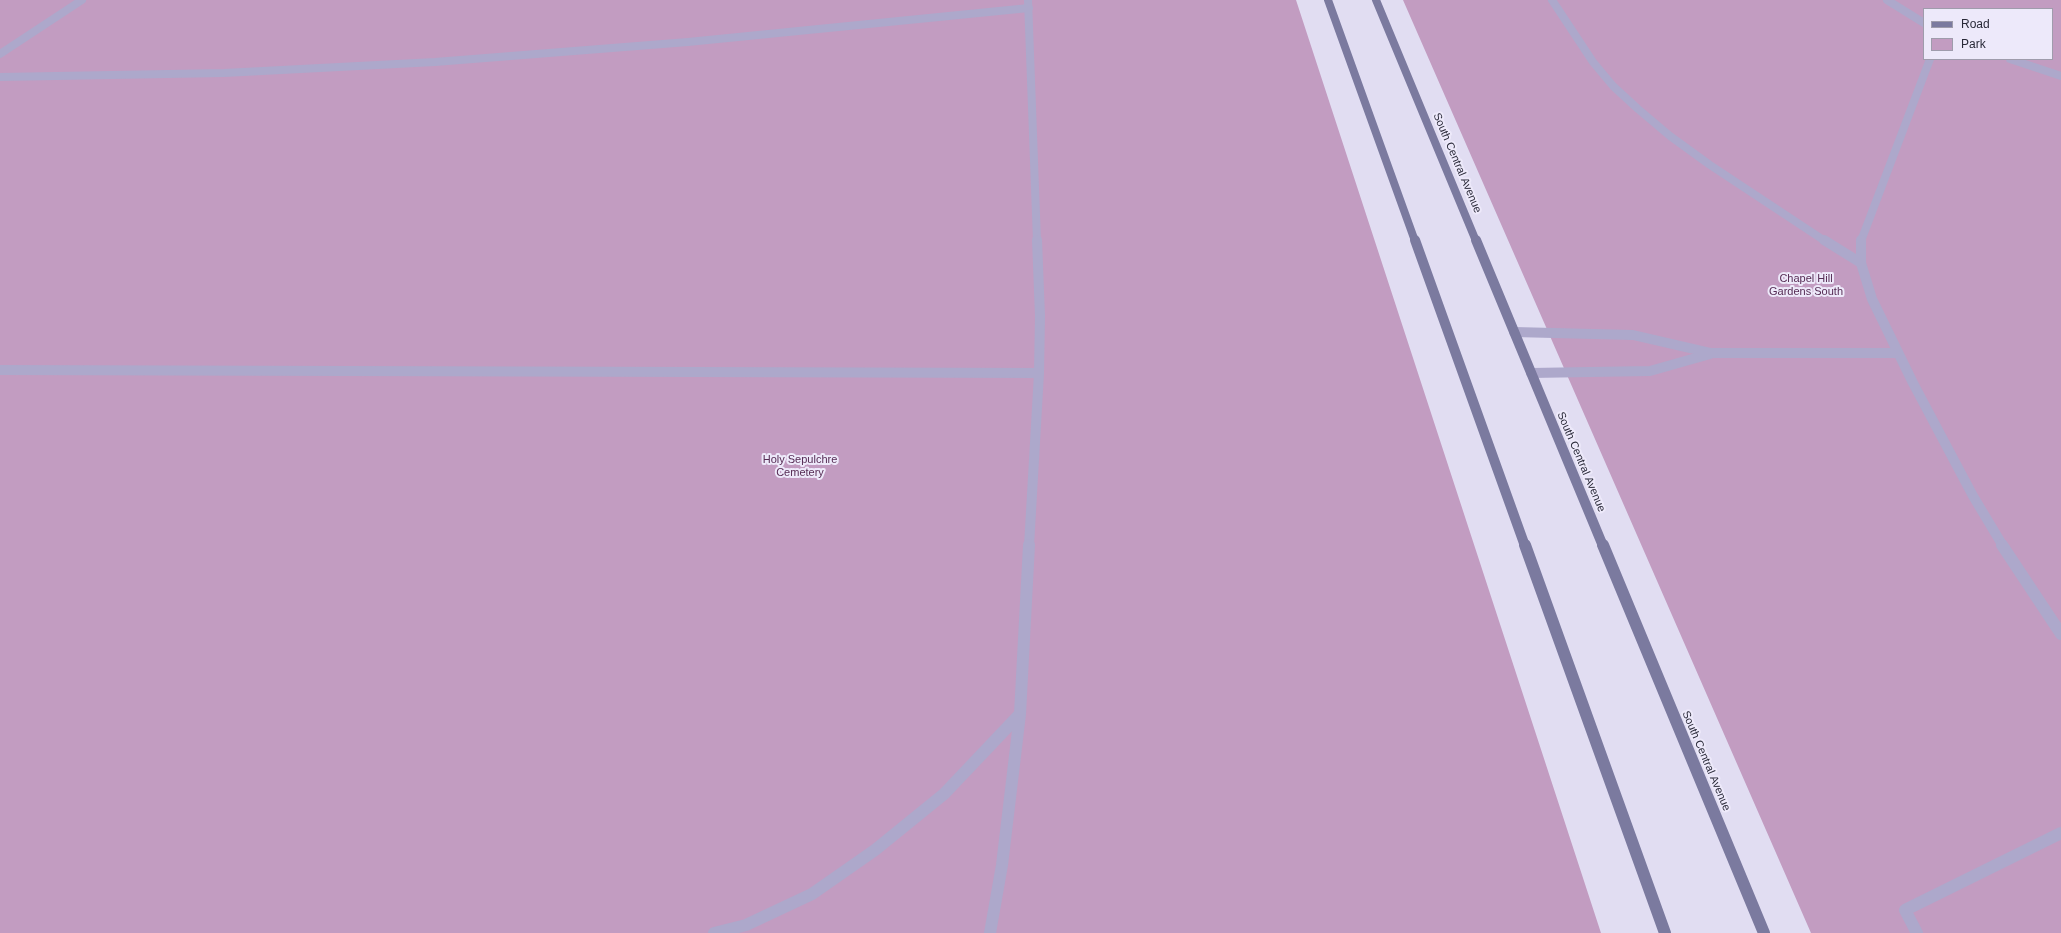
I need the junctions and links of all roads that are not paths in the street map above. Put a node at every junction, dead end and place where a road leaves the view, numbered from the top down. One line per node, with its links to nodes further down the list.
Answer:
1 (82, 0): 8 (lane)
2 (1328, 0): 25 (street)
3 (1376, 0): 14 (street, South Central Avenue)
4 (1552, 0): 13 (lane)
5 (1887, 0): 7 (lane)
6 (1028, 4): 12 (lane); 19 (lane)
7 (1923, 22)
8 (0, 54)
9 (1930, 60): 13 (lane)
10 (2013, 60): 11 (lane)
11 (2061, 76)
12 (0, 78)
13 (1860, 263): 15 (lane)
14 (1514, 332): 16 (lane); 18 (street, South Central Avenue)
15 (1898, 352): 16 (lane); 20 (lane)
16 (1712, 353): 18 (lane)
17 (0, 370): 19 (lane)
18 (1531, 372): 26 (street, South Central Avenue)
19 (1038, 374): 21 (lane)
20 (2061, 634)
21 (1020, 714): 23 (lane); 24 (lane)
22 (2061, 833): 27 (lane)
23 (714, 933)
24 (990, 933)
25 (1665, 933)
26 (1764, 933)
27 (1917, 933)

